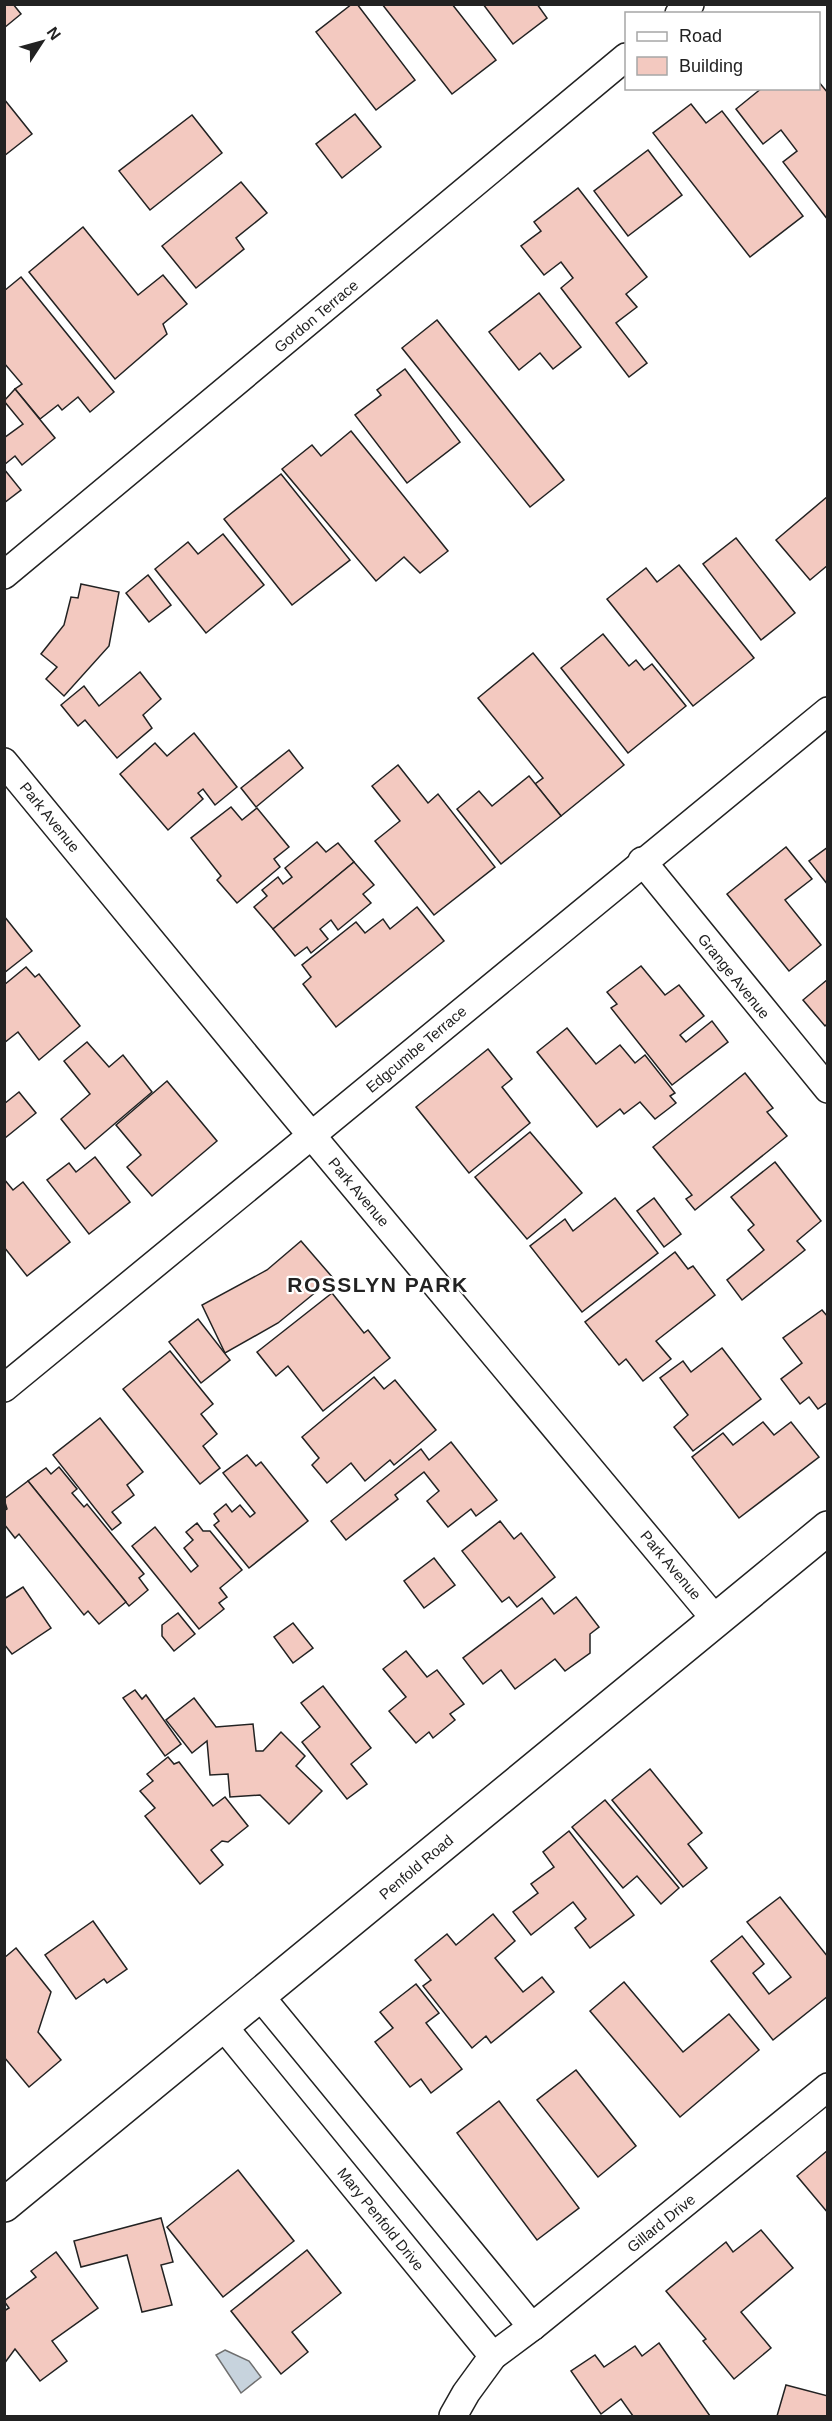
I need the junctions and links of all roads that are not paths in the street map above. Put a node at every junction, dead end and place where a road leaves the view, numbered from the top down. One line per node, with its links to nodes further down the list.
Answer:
1 (625, 59): 2 (street, Gordon Terrace)
2 (4, 575)
3 (828, 711): 5 (street, Edgcumbe Terrace)
4 (4, 762): 7 (street, Park Avenue)
5 (642, 861): 6 (street, Grange Avenue); 7 (street, Edgcumbe Terrace)
6 (828, 1089)
7 (311, 1135): 8 (street, Edgcumbe Terrace); 10 (street, Park Avenue)
8 (4, 1388)
9 (828, 1528): 10 (main road, Penfold Road)
10 (716, 1620): 11 (main road, Penfold Road)
11 (260, 1996): 12 (main road, Penfold Road); 15 (street)
12 (223, 2026): 14 (main road, Penfold Road); 16 (street, Mary Penfold Drive)
13 (828, 2087): 15 (street, Gillard Drive)
14 (4, 2205)
15 (532, 2327): 16 (street, Gillard Drive)
16 (493, 2356): 17 (street)
17 (453, 2416)

